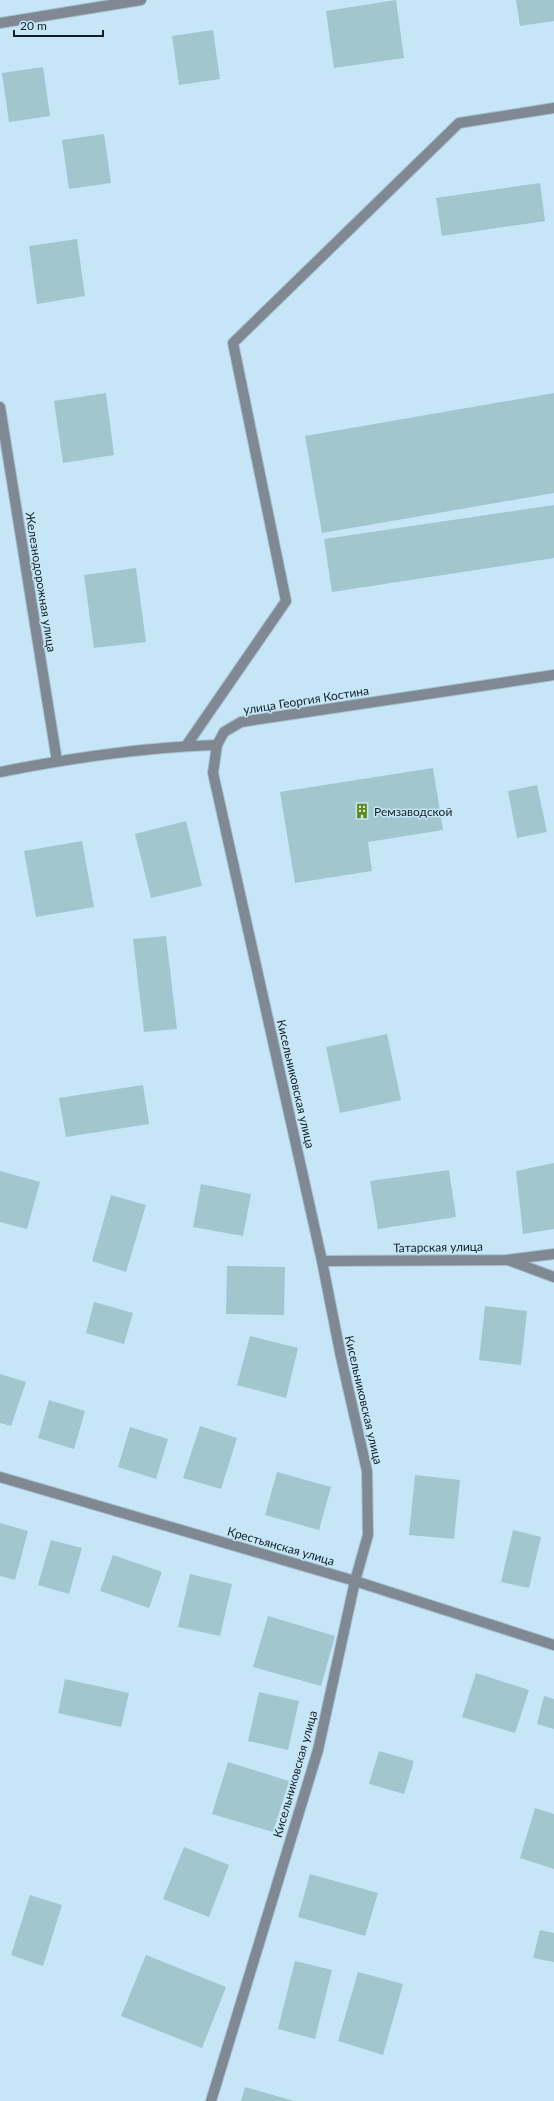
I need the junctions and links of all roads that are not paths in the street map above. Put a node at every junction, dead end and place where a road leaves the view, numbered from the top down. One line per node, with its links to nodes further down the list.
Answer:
1 (140, 0): 2 (street)
2 (0, 23)
3 (554, 108): 7 (street)
4 (0, 407): 8 (street, Железнодорожная улица)
5 (554, 675): 6 (street, улица Георгия Костина)
6 (217, 745): 7 (street); 12 (street, Кисельниковская улица)
7 (186, 746): 8 (street)
8 (57, 761): 9 (street)
9 (0, 772)
10 (554, 1254): 11 (street, Татарская улица)
11 (506, 1260): 12 (street, Татарская улица); 13 (street)
12 (322, 1261): 15 (street, Кисельниковская улица)
13 (554, 1277)
14 (0, 1477): 15 (street, Крестьянская улица)
15 (355, 1581): 16 (street, Крестьянская улица); 17 (street, Кисельниковская улица)
16 (554, 1645)
17 (211, 2101)

